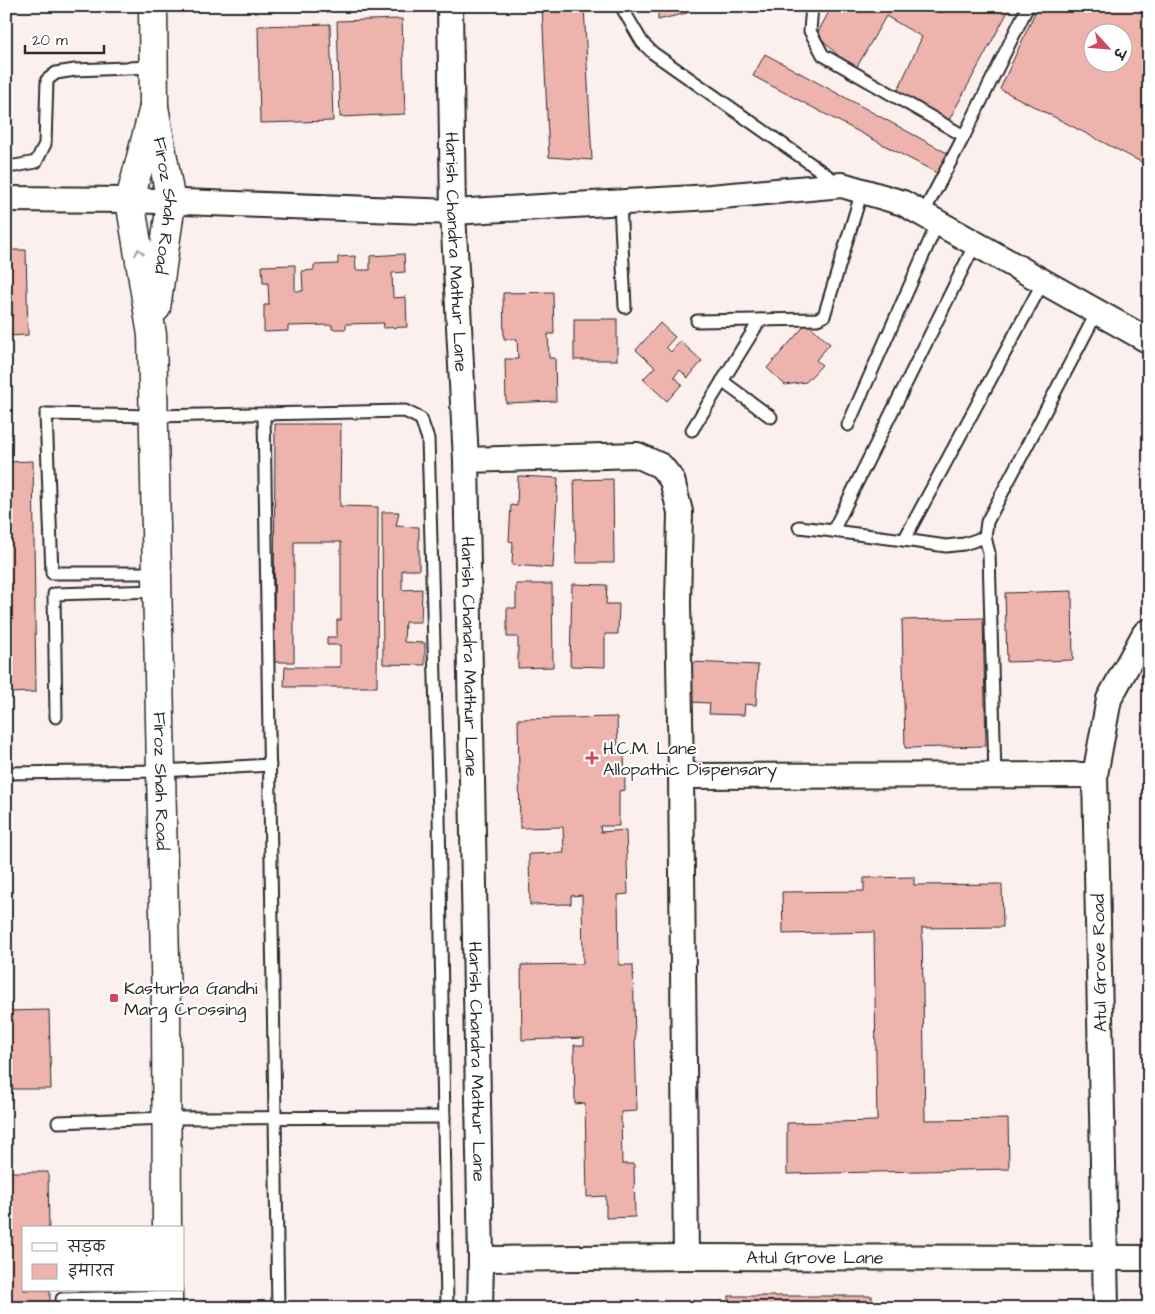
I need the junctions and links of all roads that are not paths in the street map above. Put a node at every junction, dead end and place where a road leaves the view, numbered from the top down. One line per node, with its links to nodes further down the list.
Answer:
1 (153, 6): 6 (main road, Firoz Shah Road)
2 (450, 6): 15 (street, Harish Chandra Mathur Lane)
3 (621, 6): 10 (lane)
4 (812, 6): 8 (lane)
5 (1028, 6): 8 (lane)
6 (153, 67): 7 (main road, Firoz Shah Road); 9 (lane)
7 (154, 107): 12 (main road, Firoz Shah Road); 14 (main road, Firoz Shah Road)
8 (964, 136): 16 (lane)
9 (6, 165)
10 (852, 188): 13 (street); 16 (street); 21 (lane)
11 (6, 199): 12 (street)
12 (130, 200): 14 (street); 23 (main road, Firoz Shah Road, one-way to 12)
13 (620, 202): 15 (street); 19 (lane)
14 (171, 203): 15 (street); 23 (main road, Firoz Shah Road)
15 (453, 212): 31 (street, Harish Chandra Mathur Lane)
16 (930, 218): 17 (street); 29 (lane)
17 (976, 244): 18 (street); 33 (lane)
18 (1044, 282): 20 (street); 35 (lane)
19 (625, 307)
20 (1097, 312): 24 (street); 34 (lane)
21 (760, 320): 22 (lane); 25 (lane)
22 (697, 321)
23 (152, 334): 27 (main road, Firoz Shah Road)
24 (1149, 341)
25 (722, 381): 28 (lane); 30 (lane)
26 (264, 414): 27 (lane); 39 (lane); 45 (lane)
27 (154, 416): 36 (main road, Firoz Shah Road); 36 (lane)
28 (771, 417)
29 (848, 425)
30 (692, 430)
31 (466, 460): 44 (street); 51 (street, Harish Chandra Mathur Lane)
32 (800, 527): 33 (lane)
33 (833, 531): 35 (lane)
34 (985, 537): 35 (lane); 42 (lane)
35 (904, 540)
36 (157, 582): 38 (lane); 40 (main road, Firoz Shah Road)
37 (1149, 631): 43 (street, Atul Grove Road)
38 (56, 717)
39 (270, 765): 40 (lane); 47 (lane)
40 (161, 770): 41 (lane); 46 (main road, Firoz Shah Road)
41 (6, 773)
42 (995, 775): 43 (street); 44 (street)
43 (1096, 775): 52 (street, Atul Grove Road)
44 (682, 776): 50 (street)
45 (444, 1117): 47 (lane); 57 (lane)
46 (166, 1118): 47 (lane); 48 (lane); 49 (main road, Firoz Shah Road)
47 (276, 1118): 56 (lane)
48 (58, 1122)
49 (167, 1226)
50 (686, 1257): 51 (street, Atul Grove Lane); 52 (street, Atul Grove Lane)
51 (481, 1258): 58 (street, Harish Chandra Mathur Lane)
52 (1105, 1258): 53 (street, Atul Grove Lane); 59 (street, Atul Grove Road)
53 (1149, 1258)
54 (168, 1298): 55 (lane)
55 (62, 1299)
56 (278, 1308)
57 (447, 1308)
58 (480, 1308)
59 (1106, 1308)

